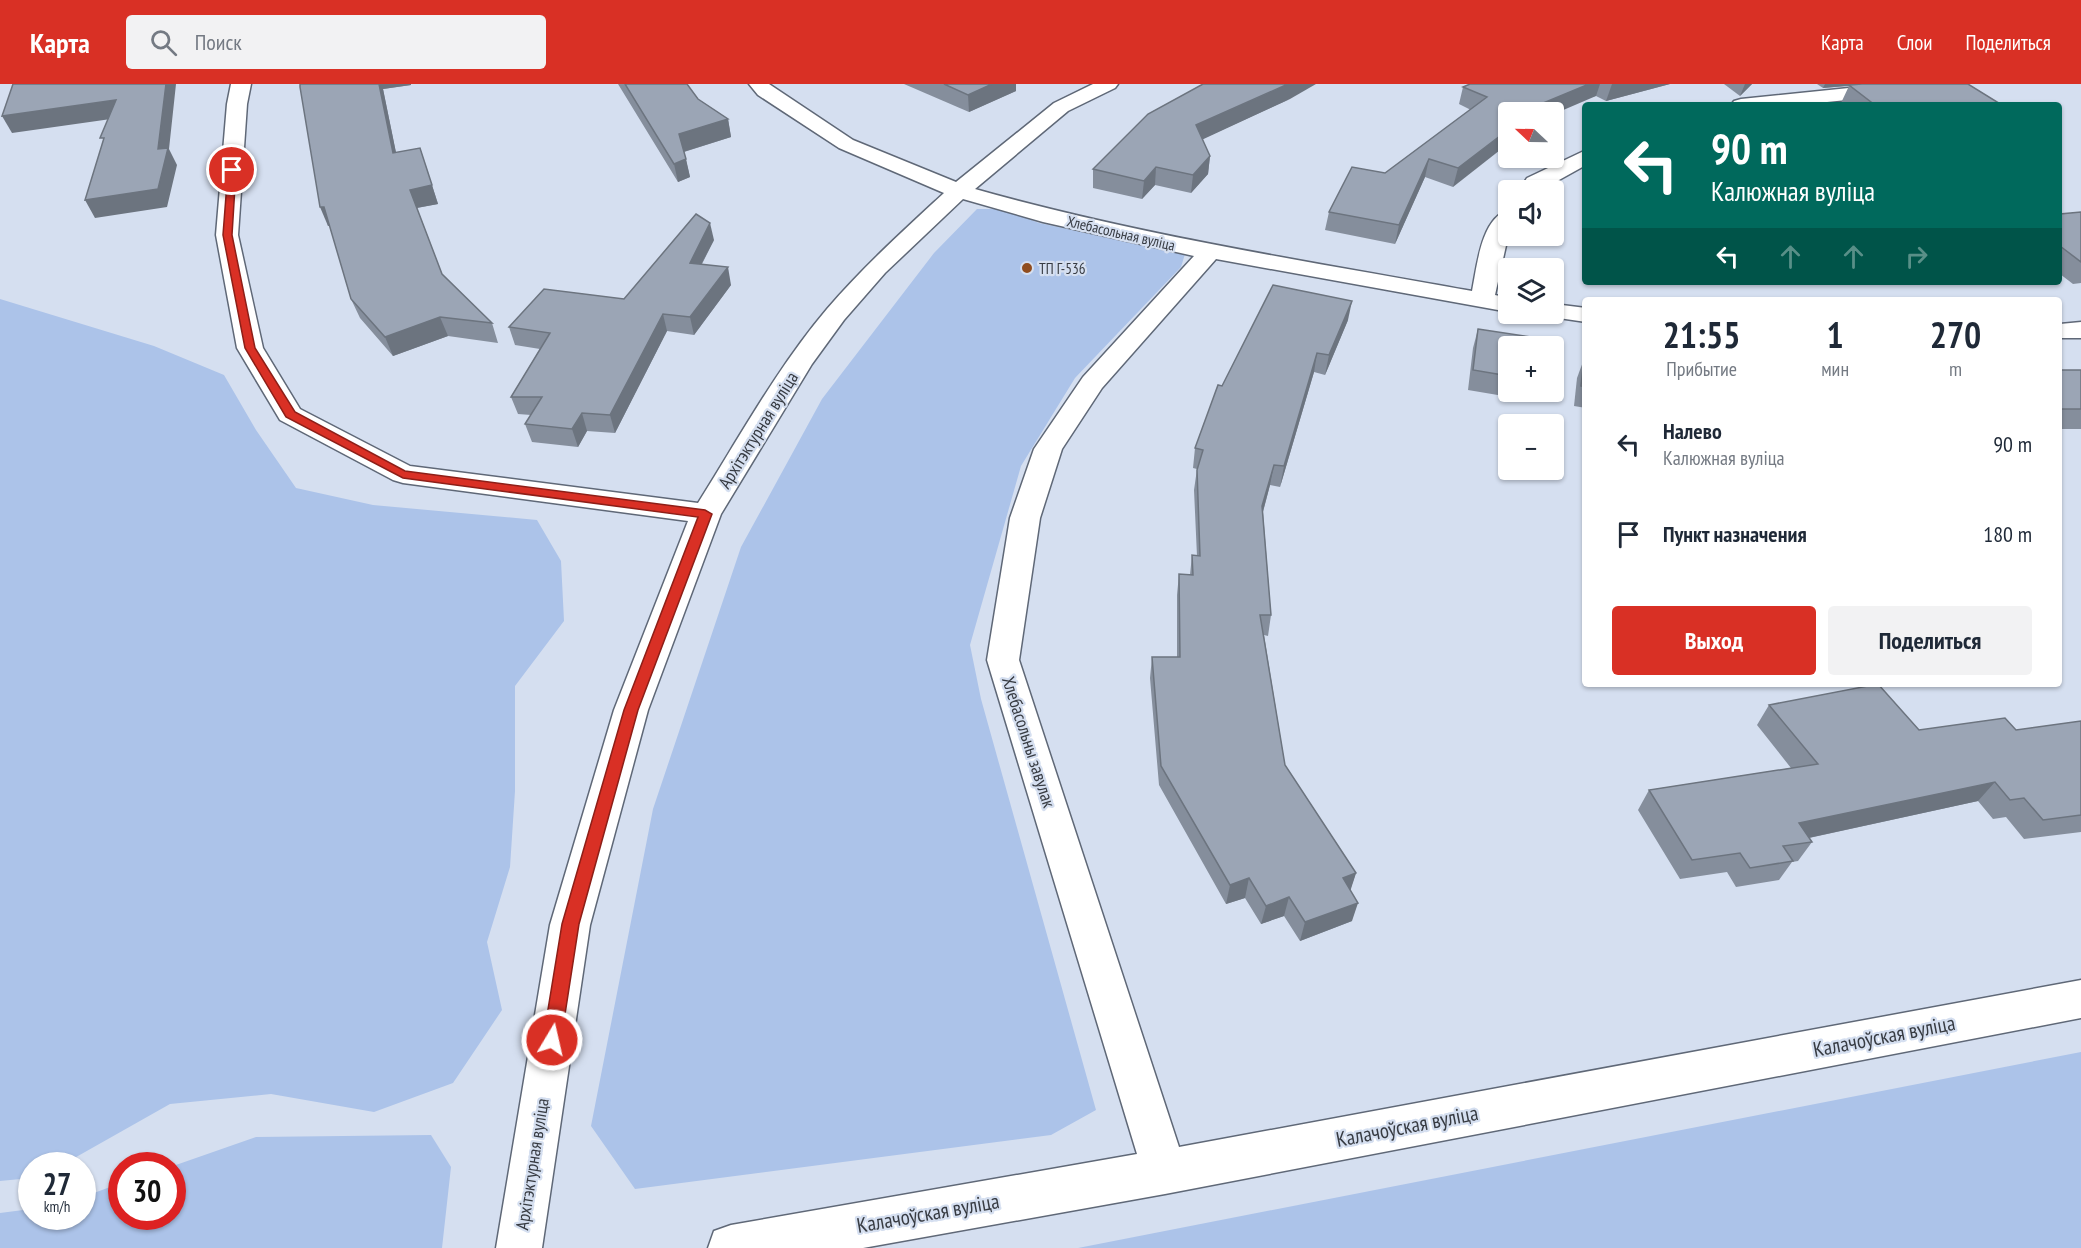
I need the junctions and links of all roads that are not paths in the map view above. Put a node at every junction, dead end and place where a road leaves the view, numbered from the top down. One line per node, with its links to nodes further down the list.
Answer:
1 (241, 84): 17 (street)
2 (759, 84): 8 (street, Хлебасольная вуліца)
3 (1108, 84): 8 (street, Архітэктурная вуліца)
4 (1944, 84): 5 (street)
5 (1770, 102)
6 (1582, 158): 7 (street)
7 (1541, 180)
8 (959, 191): 10 (street, Хлебасольная вуліца); 17 (street, Архітэктурная вуліца)
9 (1498, 231): 11 (street)
10 (1211, 251): 11 (street, Хлебасольная вуліца); 19 (street, Хлебасольны завулак)
11 (1482, 301): 12 (street, Хлебасольная вуліца)
12 (1498, 303)
13 (1564, 312): 14 (street)
14 (1582, 314)
15 (2081, 330): 16 (street)
16 (2062, 332)
17 (705, 514): 20 (street, Архітэктурная вуліца)
18 (2081, 999): 19 (street, Калачоўская вуліца)
19 (1165, 1172): 21 (street, Калачоўская вуліца)
20 (519, 1248)
21 (731, 1248)

